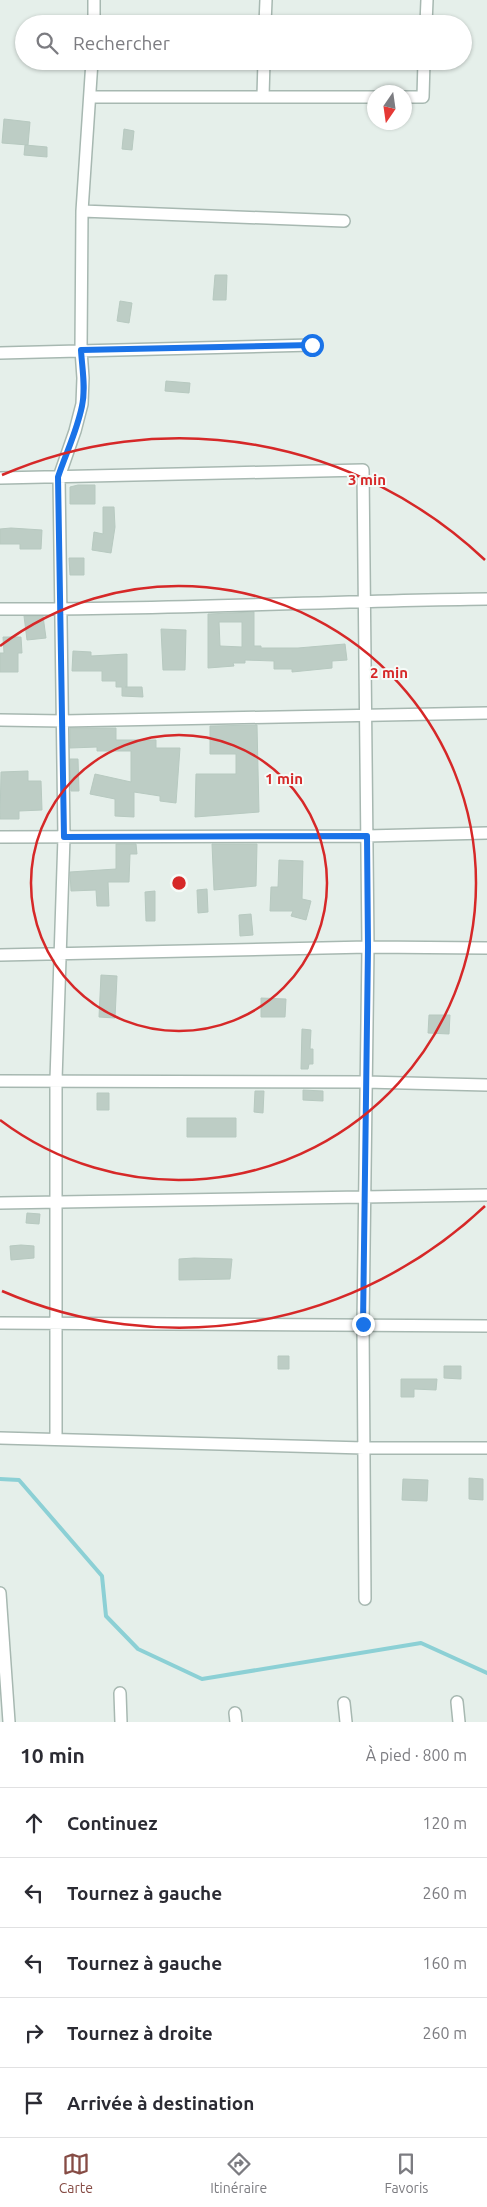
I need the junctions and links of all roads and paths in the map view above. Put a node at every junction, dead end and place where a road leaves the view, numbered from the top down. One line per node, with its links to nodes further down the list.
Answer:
1 (94, 0): 4 (street)
2 (266, 0): 5 (street)
3 (427, 0): 6 (street)
4 (94, 15)
5 (265, 15)
6 (426, 15)
7 (92, 70): 11 (street)
8 (264, 70): 10 (street)
9 (424, 70): 13 (street)
10 (263, 96): 11 (street); 12 (street)
11 (91, 97): 14 (street)
12 (367, 97)
13 (412, 97)
14 (82, 211): 15 (street); 17 (street)
15 (344, 221)
16 (312, 345): 17 (street)
17 (81, 350): 18 (street); 19 (street)
18 (0, 353)
19 (58, 477): 20 (street); 22 (street); 24 (street)
20 (0, 478)
21 (487, 599): 22 (street)
22 (364, 600): 24 (street); 26 (street)
23 (0, 609): 24 (street)
24 (60, 609): 28 (street)
25 (487, 713): 26 (street)
26 (365, 714): 28 (street); 30 (street)
27 (0, 720): 28 (street)
28 (63, 721): 32 (street)
29 (487, 833): 30 (street)
30 (367, 836): 32 (street); 33 (street)
31 (0, 837): 32 (street)
32 (64, 837): 35 (street)
33 (368, 947): 34 (street); 35 (street); 39 (street)
34 (487, 948)
35 (60, 954): 36 (street); 37 (street)
36 (0, 955)
37 (56, 1080): 38 (street); 39 (street); 44 (street)
38 (0, 1081)
39 (365, 1082): 40 (street); 42 (street)
40 (487, 1085)
41 (487, 1195): 42 (street)
42 (365, 1196): 44 (street); 47 (street)
43 (0, 1203): 44 (street)
44 (56, 1203): 46 (street)
45 (0, 1323): 46 (street)
46 (57, 1323): 47 (street); 50 (street)
47 (363, 1324): 48 (street); 51 (street)
48 (487, 1326)
49 (0, 1438): 50 (street)
50 (56, 1440): 51 (street)
51 (364, 1448): 52 (street); 54 (street)
52 (487, 1448)
53 (0, 1593): 58 (street)
54 (365, 1599)
55 (120, 1693): 59 (street)
56 (344, 1702): 60 (street)
57 (457, 1702): 61 (street)
58 (9, 1722)
59 (121, 1722)
60 (346, 1722)
61 (459, 1722)

